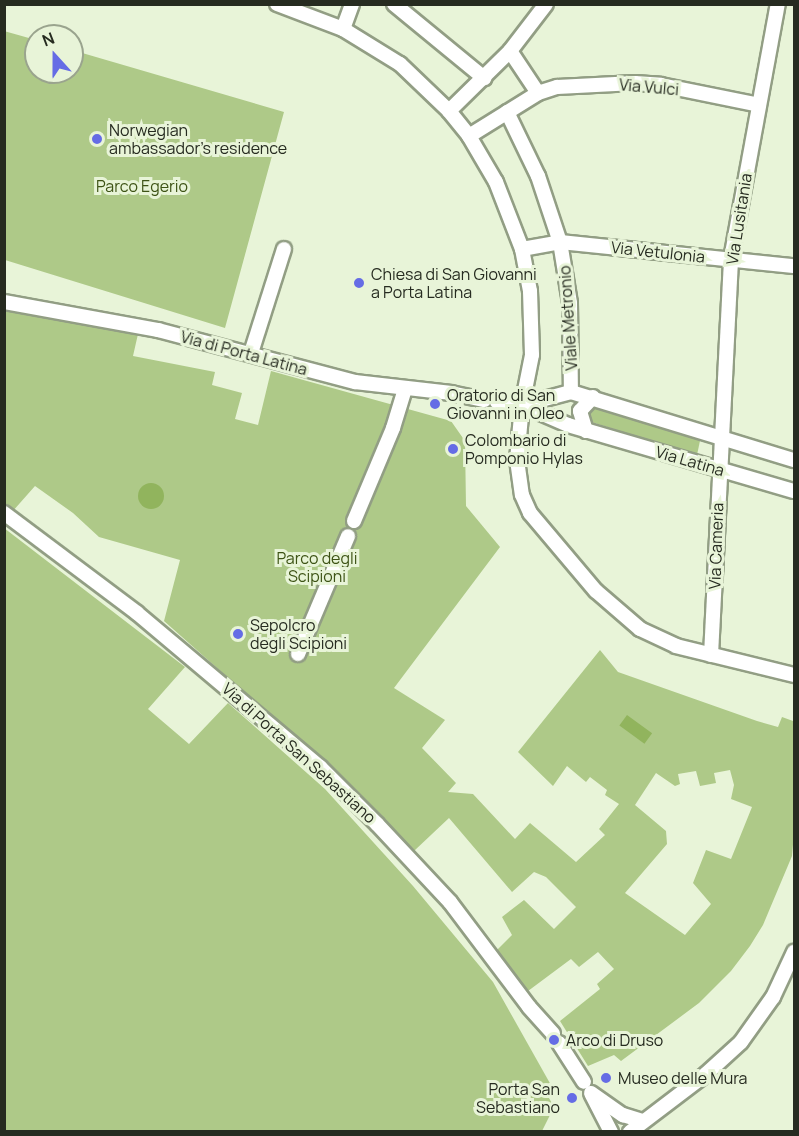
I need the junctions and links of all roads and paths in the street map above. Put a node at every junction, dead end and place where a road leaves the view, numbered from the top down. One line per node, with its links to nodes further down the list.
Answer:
1 (277, 4): 6 (street)
2 (352, 4): 6 (street)
3 (394, 4): 8 (street)
4 (546, 4): 7 (street)
5 (778, 4): 10 (street, Via Lusitania)
6 (343, 29): 11 (street)
7 (510, 51): 8 (street); 9 (street)
8 (484, 78): 11 (street)
9 (538, 93): 10 (street, Via Vulci); 12 (street, Via Vulci)
10 (759, 105): 17 (street, Via Lusitania)
11 (449, 111): 13 (street)
12 (507, 112): 13 (street, Via Vulci); 14 (street, Viale Metronio)
13 (469, 136): 16 (street)
14 (560, 242): 16 (street, Via Vetulonia); 17 (street, Via Vetulonia); 22 (street, Viale Metronio)
15 (284, 249): 20 (street)
16 (522, 249): 24 (street)
17 (731, 260): 18 (street, Via Vetulonia); 26 (street, Via Lusitania)
18 (795, 266)
19 (4, 303): 20 (street, Via di Porta Latina)
20 (251, 353): 21 (street, Via di Porta Latina)
21 (405, 389): 24 (street, Via di Porta Latina); 31 (street)
22 (571, 392): 23 (street, Via Latina); 24 (street, Via Latina)
23 (593, 397): 25 (street); 26 (street, Via Latina)
24 (522, 405): 25 (street, Via Latina); 34 (street)
25 (586, 431): 28 (street, Via Latina)
26 (721, 436): 27 (street, Via Latina); 28 (street, Via Cameria)
27 (795, 460)
28 (719, 470): 29 (street, Via Latina); 34 (street, Via Cameria)
29 (795, 491)
30 (4, 513): 37 (street, Via di Porta San Sebastiano)
31 (354, 521)
32 (348, 536): 33 (street)
33 (298, 654)
34 (711, 655): 35 (street)
35 (795, 675)
36 (795, 952): 38 (street)
37 (588, 1087): 38 (street, Via di Porta San Sebastiano); 39 (street, Via di Porta San Sebastiano)
38 (643, 1126): 40 (street)
39 (611, 1131)
40 (630, 1131)

